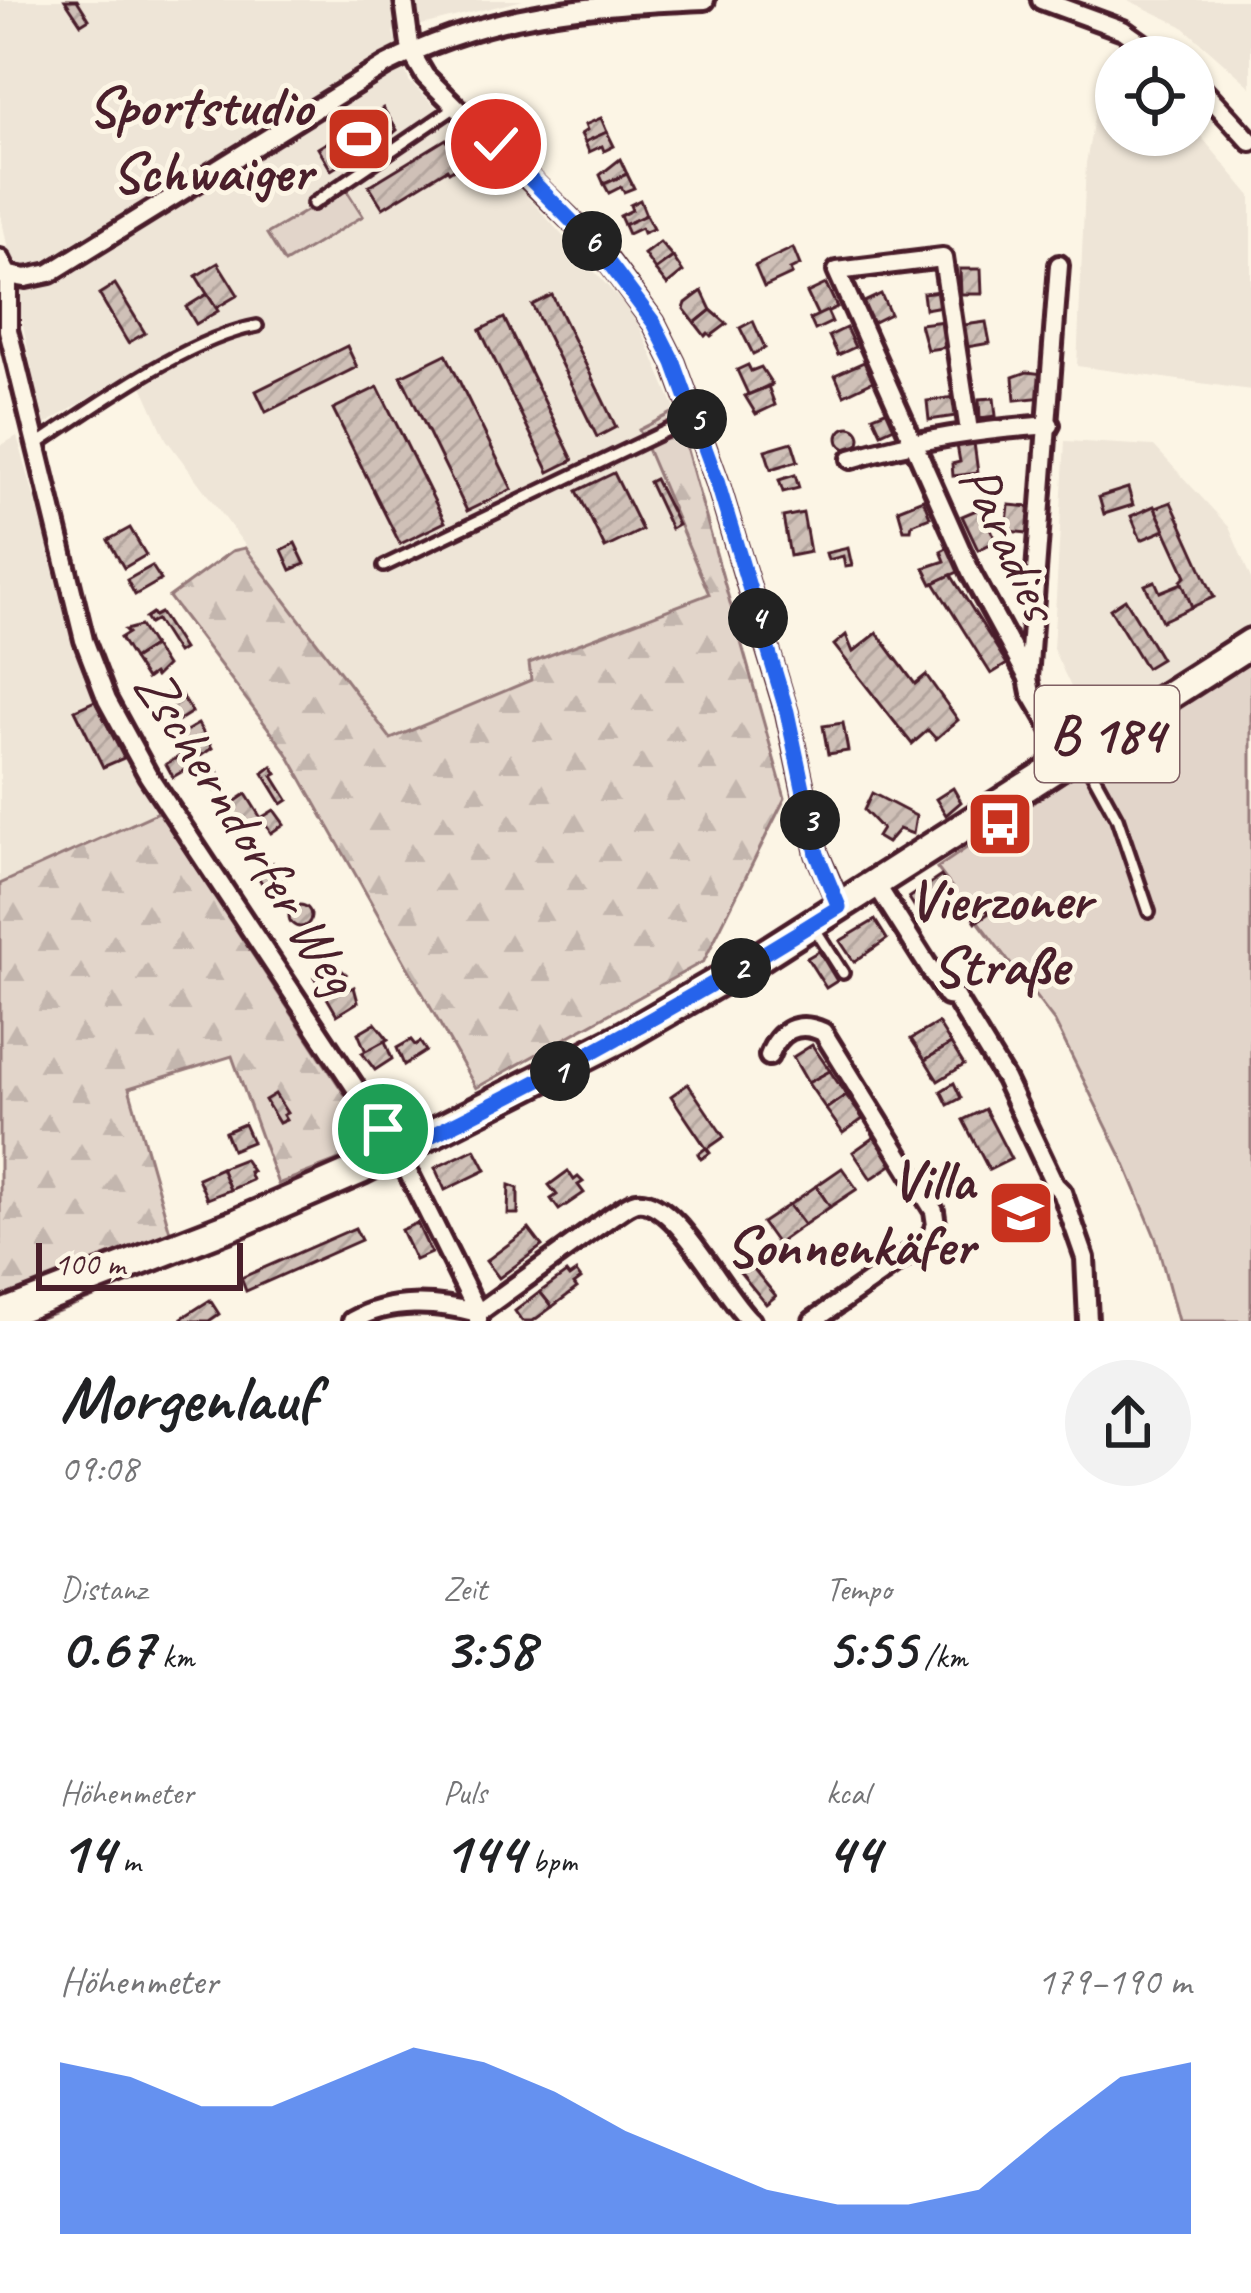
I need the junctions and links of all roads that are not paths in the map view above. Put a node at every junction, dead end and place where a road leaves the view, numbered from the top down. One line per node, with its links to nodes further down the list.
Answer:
1 (404, 0): 6 (street)
2 (705, 0): 4 (street)
3 (1041, 0): 5 (street)
4 (585, 3): 6 (street)
5 (1131, 36)
6 (411, 52): 8 (street); 12 (street)
7 (1215, 103): 9 (street)
8 (454, 108): 10 (lane); 14 (street)
9 (1251, 142)
10 (313, 204)
11 (1059, 265): 15 (street, Paradies)
12 (4, 267): 18 (street, Zscherndorfer Weg)
13 (257, 326): 18 (lane)
14 (696, 417): 20 (lane); 25 (street)
15 (1050, 425): 16 (street, Paradies); 22 (street, Paradies)
16 (969, 431): 17 (street, Paradies); 17 (street, Paradies)
17 (914, 440): 19 (street, Paradies); 22 (street, Paradies)
18 (36, 445): 30 (street, Zscherndorfer Weg)
19 (850, 459)
20 (385, 566)
21 (1251, 644): 23 (main road, B 184)
22 (1028, 679): 23 (street, Paradies)
23 (1075, 755): 24 (main road, B 184); 26 (lane)
24 (876, 884): 25 (main road, B 184); 36 (street)
25 (839, 907): 27 (main road, B 184)
26 (1149, 912)
27 (812, 925): 28 (lane); 30 (main road, B 184)
28 (843, 974)
29 (769, 1056): 35 (street)
30 (398, 1152): 31 (main road, B 184); 32 (street, Zscherndorfer Weg)
31 (0, 1315)
32 (478, 1317): 33 (street); 34 (street)
33 (352, 1321)
34 (751, 1321)
35 (813, 1321)
36 (1088, 1321)

